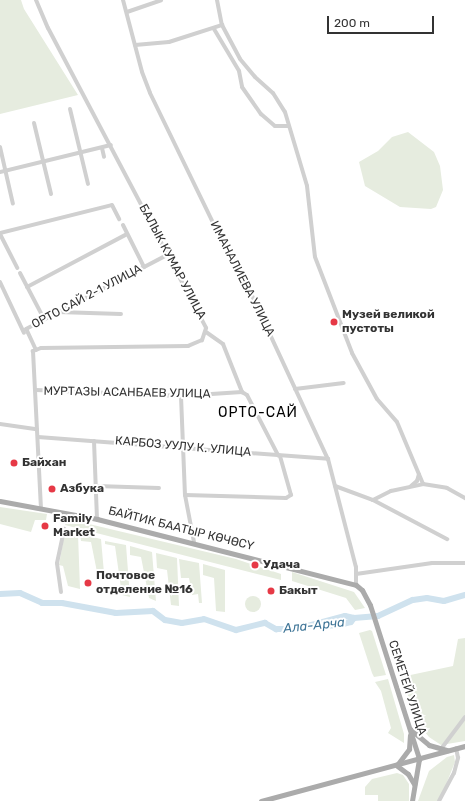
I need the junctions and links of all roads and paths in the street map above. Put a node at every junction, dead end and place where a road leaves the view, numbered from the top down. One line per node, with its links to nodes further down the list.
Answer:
1 (36, 0): 12 (street, БАЛЫК КУМАР УЛИЦА)
2 (124, 0): 5 (street, ИМАНАЛИЕВА УЛИЦА)
3 (161, 0): 5 (street)
4 (217, 0): 6 (street)
5 (127, 12): 8 (street, ИМАНАЛИЕВА УЛИЦА)
6 (222, 25): 7 (street); 11 (street)
7 (214, 29): 8 (street); 11 (street)
8 (135, 45): 39 (street, ИМАНАЛИЕВА УЛИЦА)
9 (70, 109): 15 (street)
10 (34, 123): 17 (street)
11 (288, 126): 50 (street)
12 (111, 145): 14 (street); 27 (street, БАЛЫК КУМАР УЛИЦА)
13 (0, 147): 18 (street)
14 (102, 148): 15 (street); 16 (street)
15 (80, 153): 17 (street); 20 (street)
16 (104, 157)
17 (43, 162): 18 (street); 21 (street)
18 (6, 171): 19 (street); 22 (street)
19 (0, 172)
20 (88, 184)
21 (51, 194)
22 (14, 204)
23 (119, 219): 25 (street)
24 (123, 225): 26 (street)
25 (0, 233): 29 (street)
26 (127, 234): 28 (street); 32 (street)
27 (168, 254): 28 (street, ОРТО САЙ 2-1 УЛИЦА); 36 (street, БАЛЫК КУМАР УЛИЦА)
28 (144, 267): 33 (street, ОРТО САЙ 2-1 УЛИЦА)
29 (17, 268)
30 (20, 274): 32 (street)
31 (0, 282): 37 (street)
32 (27, 287): 35 (street)
33 (58, 312): 34 (street); 35 (street, ОРТО САЙ 2-1 УЛИЦА)
34 (121, 314)
35 (44, 320): 37 (street, ОРТО САЙ 2-1 УЛИЦА)
36 (206, 332): 37 (street, БАЛЫК КУМАР УЛИЦА); 41 (street)
37 (34, 351): 40 (street)
38 (344, 383): 39 (street)
39 (295, 389): 49 (street, ИМАНАЛИЕВА УЛИЦА)
40 (36, 390): 42 (street, МУРТАЗЫ АСАНБАЕВ УЛИЦА); 44 (street)
41 (242, 392): 42 (street, МУРТАЗЫ АСАНБАЕВ УЛИЦА); 48 (street)
42 (181, 396): 47 (street)
43 (0, 424): 44 (street)
44 (37, 429): 45 (street)
45 (38, 437): 46 (street, КАРБОЗ УУЛУ К. УЛИЦА); 60 (street)
46 (94, 441): 47 (street, КАРБОЗ УУЛУ К. УЛИЦА); 52 (street)
47 (183, 446): 48 (street, КАРБОЗ УУЛУ К. УЛИЦА); 56 (street)
48 (279, 456): 49 (street, КАРБОЗ УУЛУ К. УЛИЦА); 56 (street)
49 (328, 459): 53 (street, ИМАНАЛИЕВА УЛИЦА)
50 (419, 474): 51 (street); 54 (street)
51 (423, 484): 54 (street); 57 (street)
52 (96, 486): 55 (street); 61 (street)
53 (335, 486): 58 (street); 66 (street, ИМАНАЛИЕВА УЛИЦА)
54 (409, 487): 58 (street)
55 (159, 488)
56 (184, 495): 64 (street)
57 (465, 498)
58 (373, 500): 63 (street)
59 (0, 501): 60 (main road, БАЙТИК БААТЫР КӨЧӨСҮ)
60 (41, 507): 61 (main road, БАЙТИК БААТЫР КӨЧӨСҮ)
61 (97, 519): 64 (main road, БАЙТИК БААТЫР КӨЧӨСҮ)
62 (64, 529): 68 (street)
63 (447, 539)
64 (194, 542): 67 (main road, БАЙТИК БААТЫР КӨЧӨСҮ)
65 (465, 563): 66 (street)
66 (356, 574): 67 (street, ИМАНАЛИЕВА УЛИЦА)
67 (356, 585): 70 (main road, СЕМЕТЕЙ УЛИЦА)
68 (61, 592)
69 (465, 717): 73 (street)
70 (409, 728): 73 (main road); 75 (main road, СЕМЕТЕЙ УЛИЦА); 76 (main road)
71 (465, 746): 72 (main road)
72 (456, 748): 74 (main road); 78 (street)
73 (441, 749): 74 (main road)
74 (447, 750): 75 (main road)
75 (419, 759): 76 (main road); 77 (main road, СЕМЕТЕЙ УЛИЦА)
76 (396, 765): 77 (main road); 79 (main road)
77 (414, 784): 80 (main road, СЕМЕТЕЙ УЛИЦА)
78 (442, 800)
79 (261, 801)
80 (412, 801)

